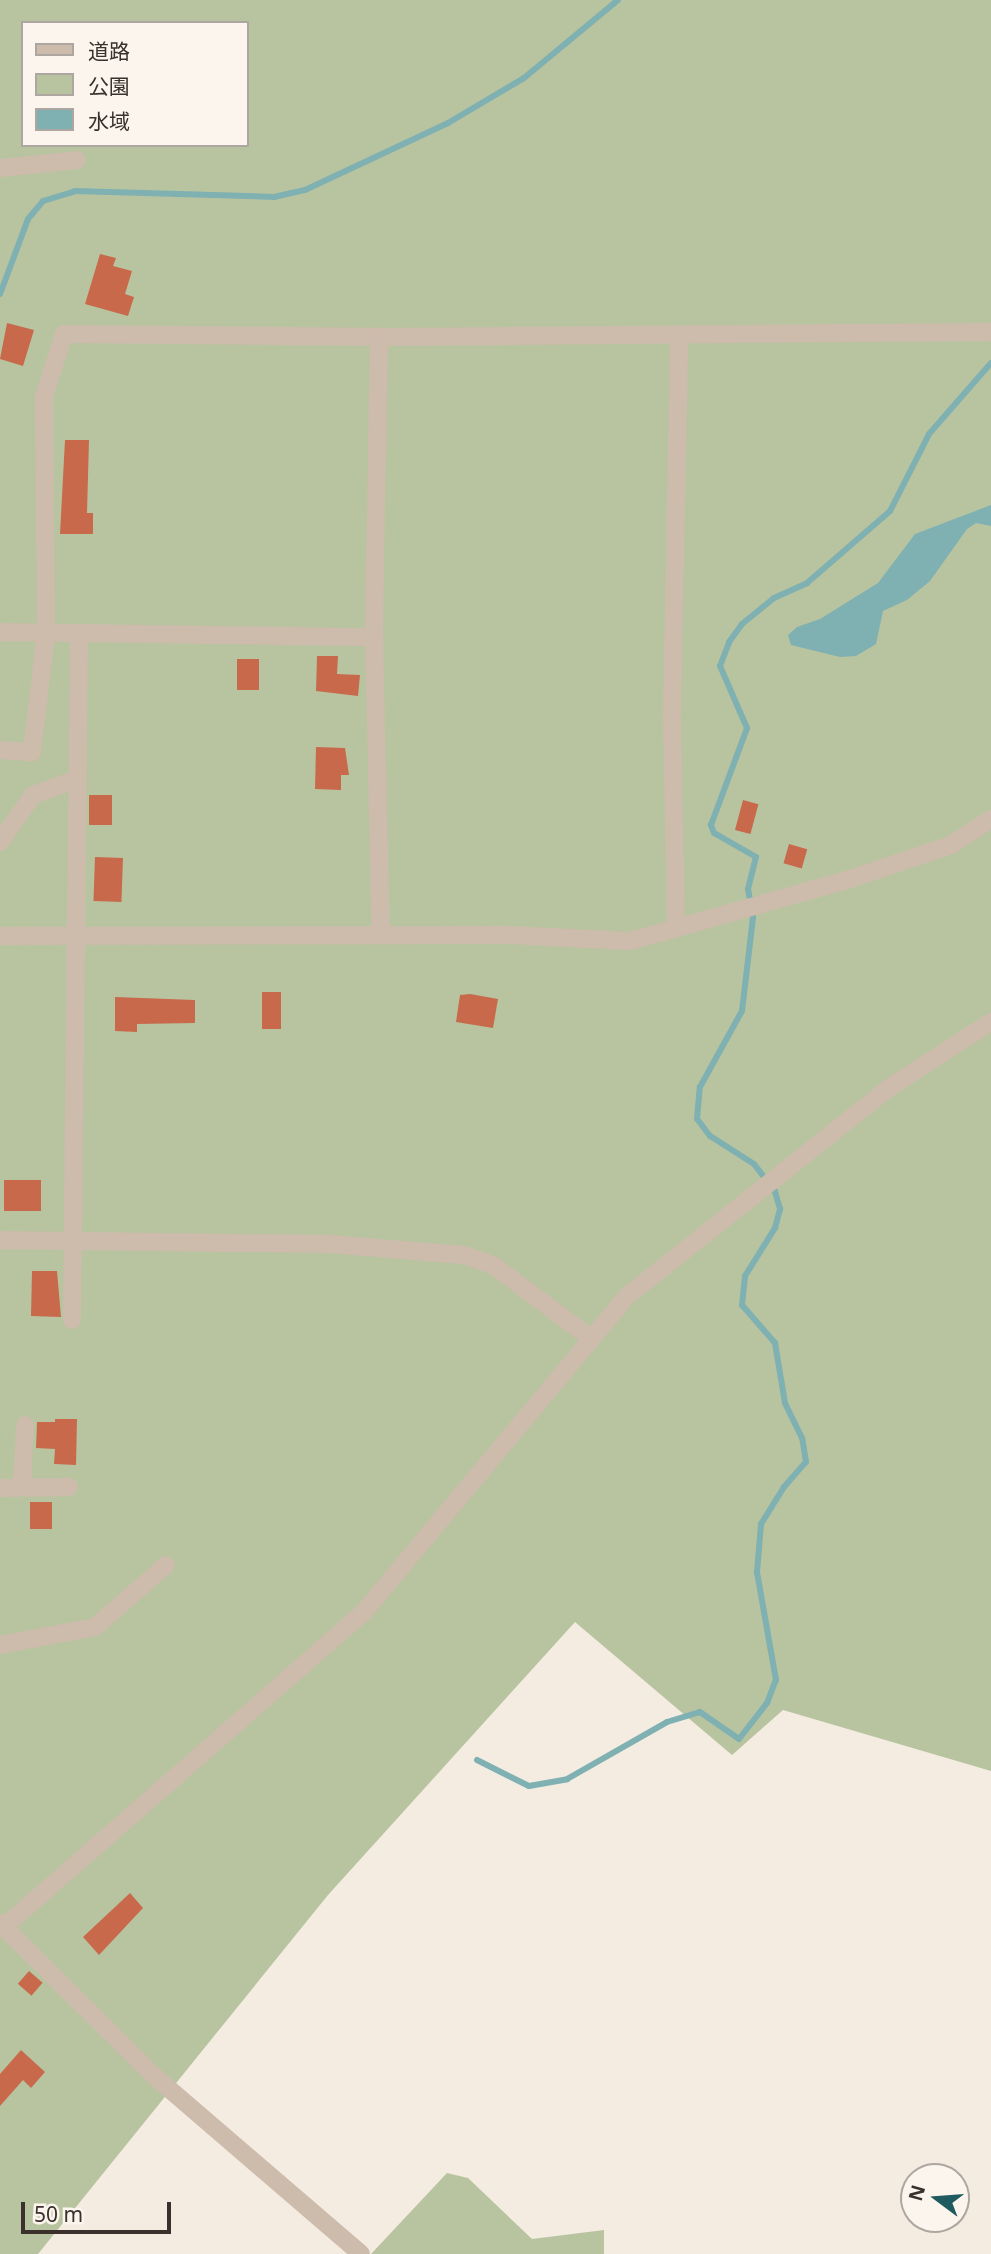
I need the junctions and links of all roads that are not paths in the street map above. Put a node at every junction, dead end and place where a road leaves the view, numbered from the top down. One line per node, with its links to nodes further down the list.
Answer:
1 (77, 160): 2 (street)
2 (0, 168)
3 (988, 332): 4 (street)
4 (679, 335): 5 (street); 14 (street)
5 (379, 337): 7 (street); 9 (street)
6 (0, 632): 7 (street)
7 (46, 632): 8 (street); 10 (street)
8 (79, 633): 9 (street); 11 (street)
9 (374, 637): 17 (street)
10 (0, 750)
11 (75, 780): 13 (street); 16 (street)
12 (991, 819): 14 (street)
13 (0, 842)
14 (676, 928): 17 (street)
15 (0, 936): 16 (street)
16 (73, 936): 17 (street); 19 (street)
17 (381, 936)
18 (991, 1022): 22 (street)
19 (72, 1239): 20 (street); 21 (street); 22 (street)
20 (0, 1240)
21 (72, 1320)
22 (589, 1337): 29 (street)
23 (24, 1425): 26 (street)
24 (69, 1487): 26 (street)
25 (0, 1488): 26 (street)
26 (22, 1488)
27 (166, 1565): 28 (street)
28 (0, 1645)
29 (2, 1925): 30 (street)
30 (361, 2254)

